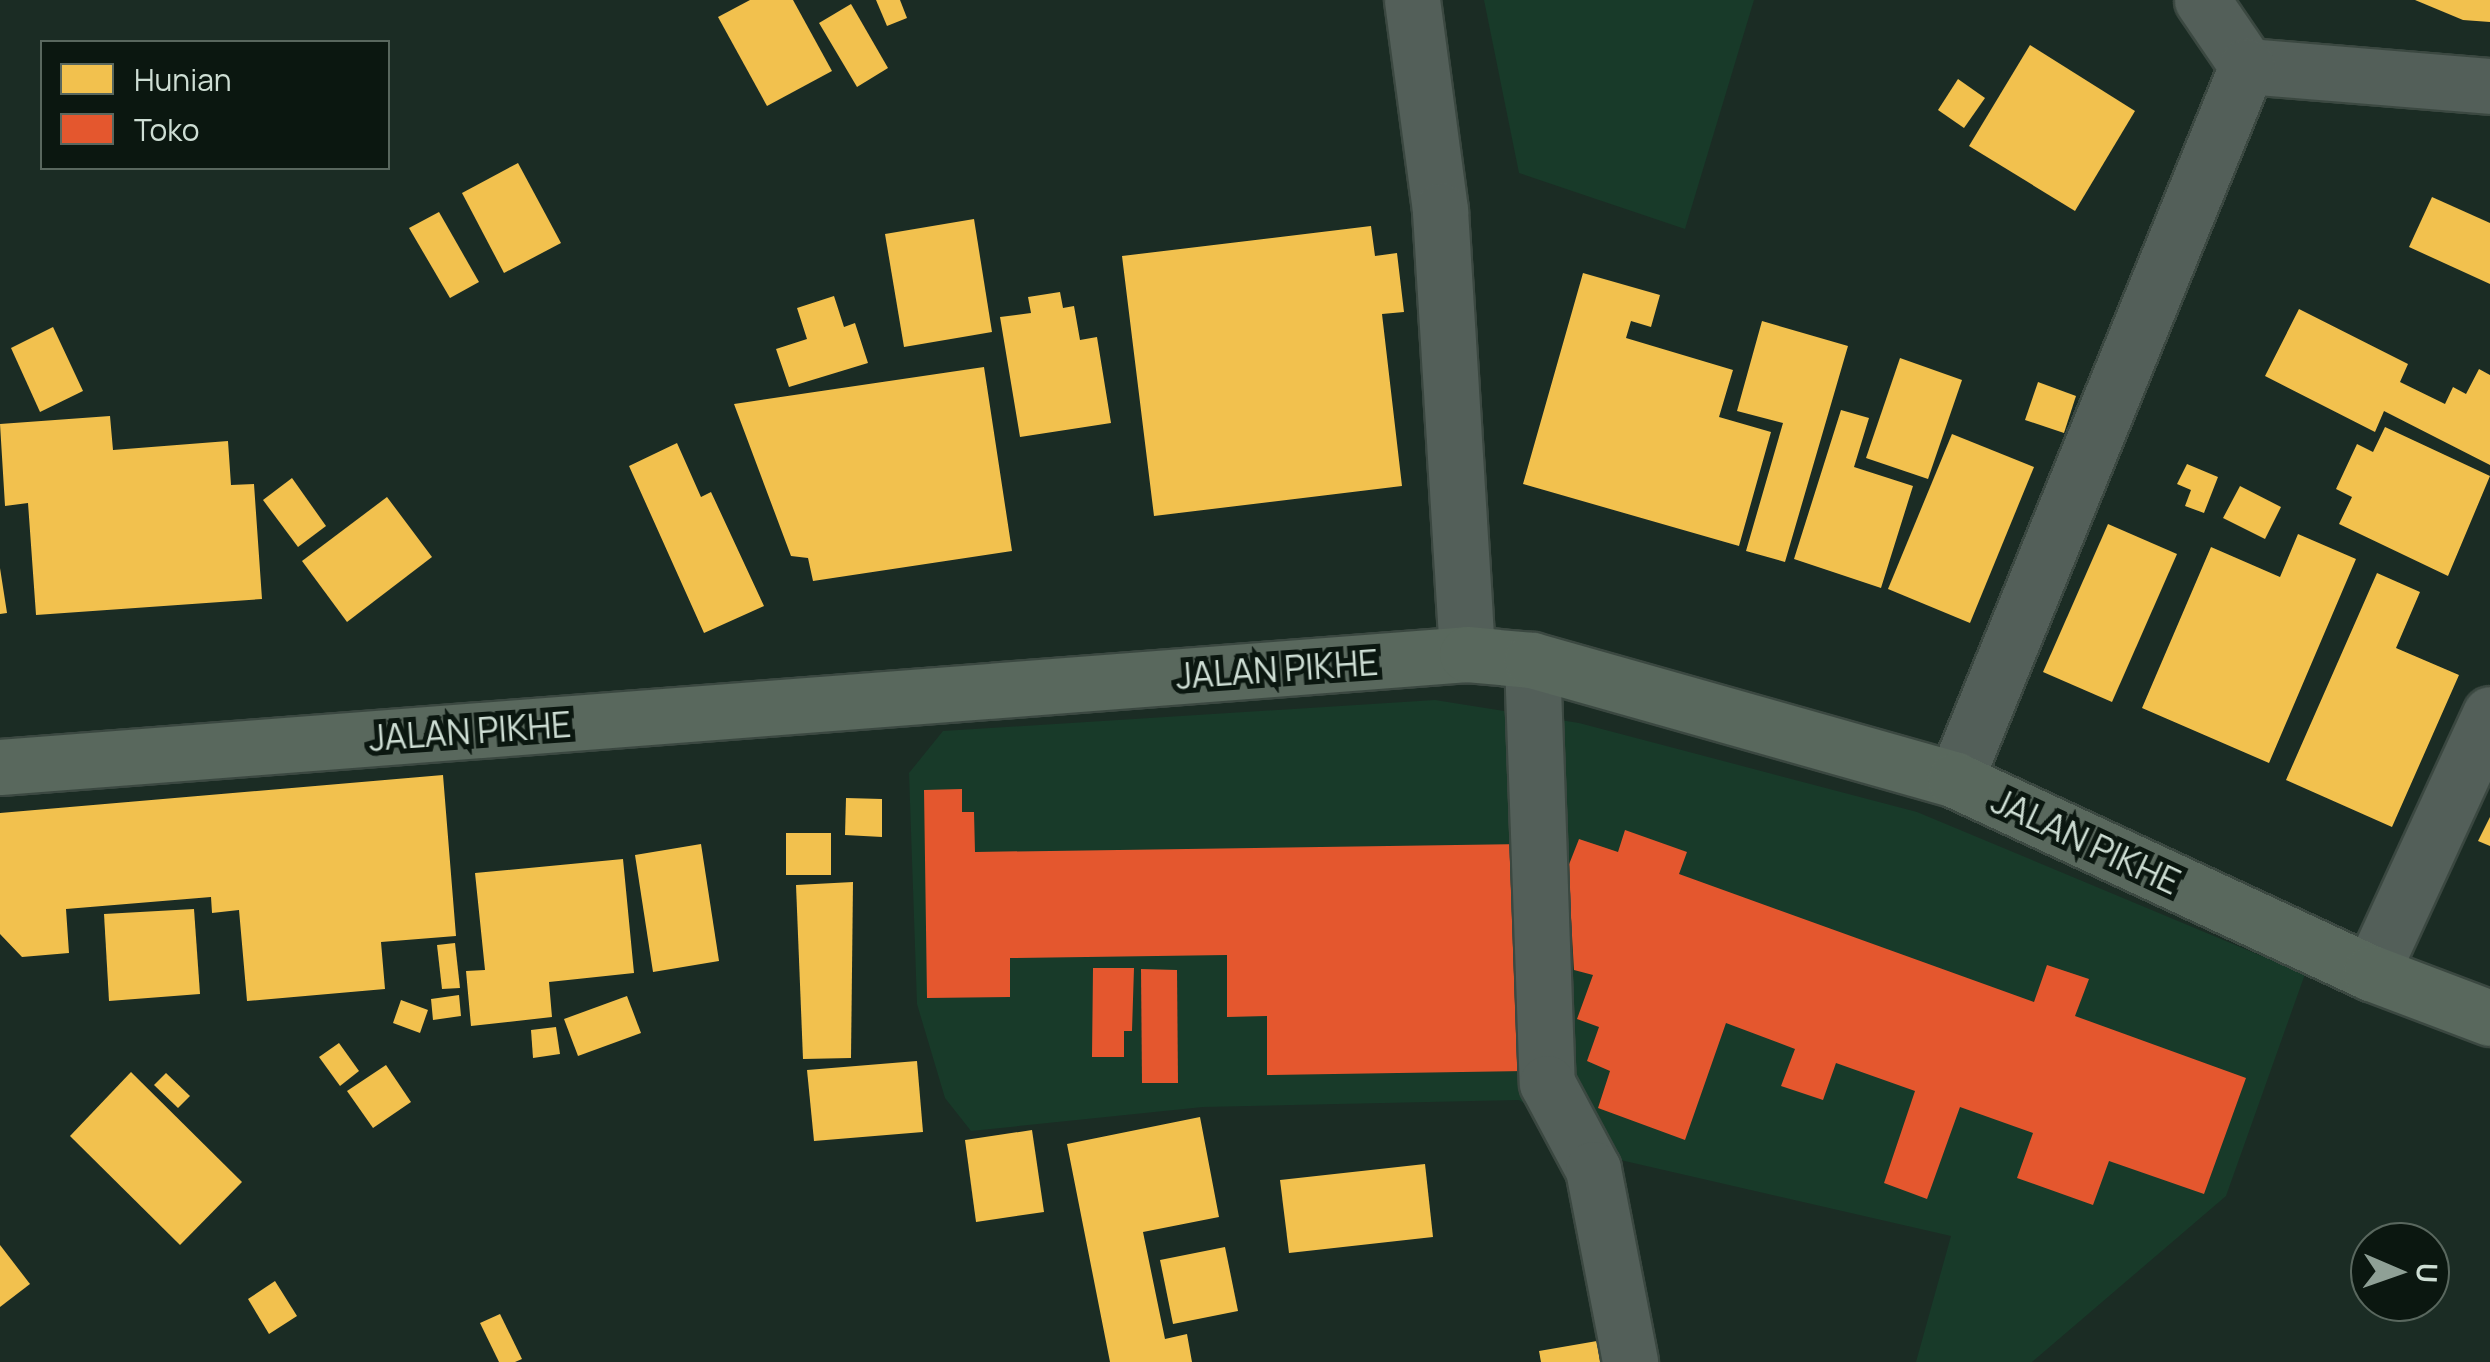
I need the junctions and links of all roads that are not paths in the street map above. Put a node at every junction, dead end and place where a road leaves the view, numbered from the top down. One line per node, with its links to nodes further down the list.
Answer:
1 (1412, 0): 5 (street)
2 (2202, 0): 3 (street)
3 (2247, 66): 4 (street); 9 (street)
4 (2490, 86)
5 (1467, 654): 6 (highway, JALAN PIKHE); 8 (highway, JALAN PIKHE)
6 (1532, 660): 9 (highway, JALAN PIKHE); 12 (street)
7 (2490, 714): 10 (street)
8 (0, 767)
9 (1955, 780): 10 (highway, JALAN PIKHE)
10 (2372, 973): 11 (highway, JALAN PIKHE)
11 (2490, 1018)
12 (1630, 1362)

